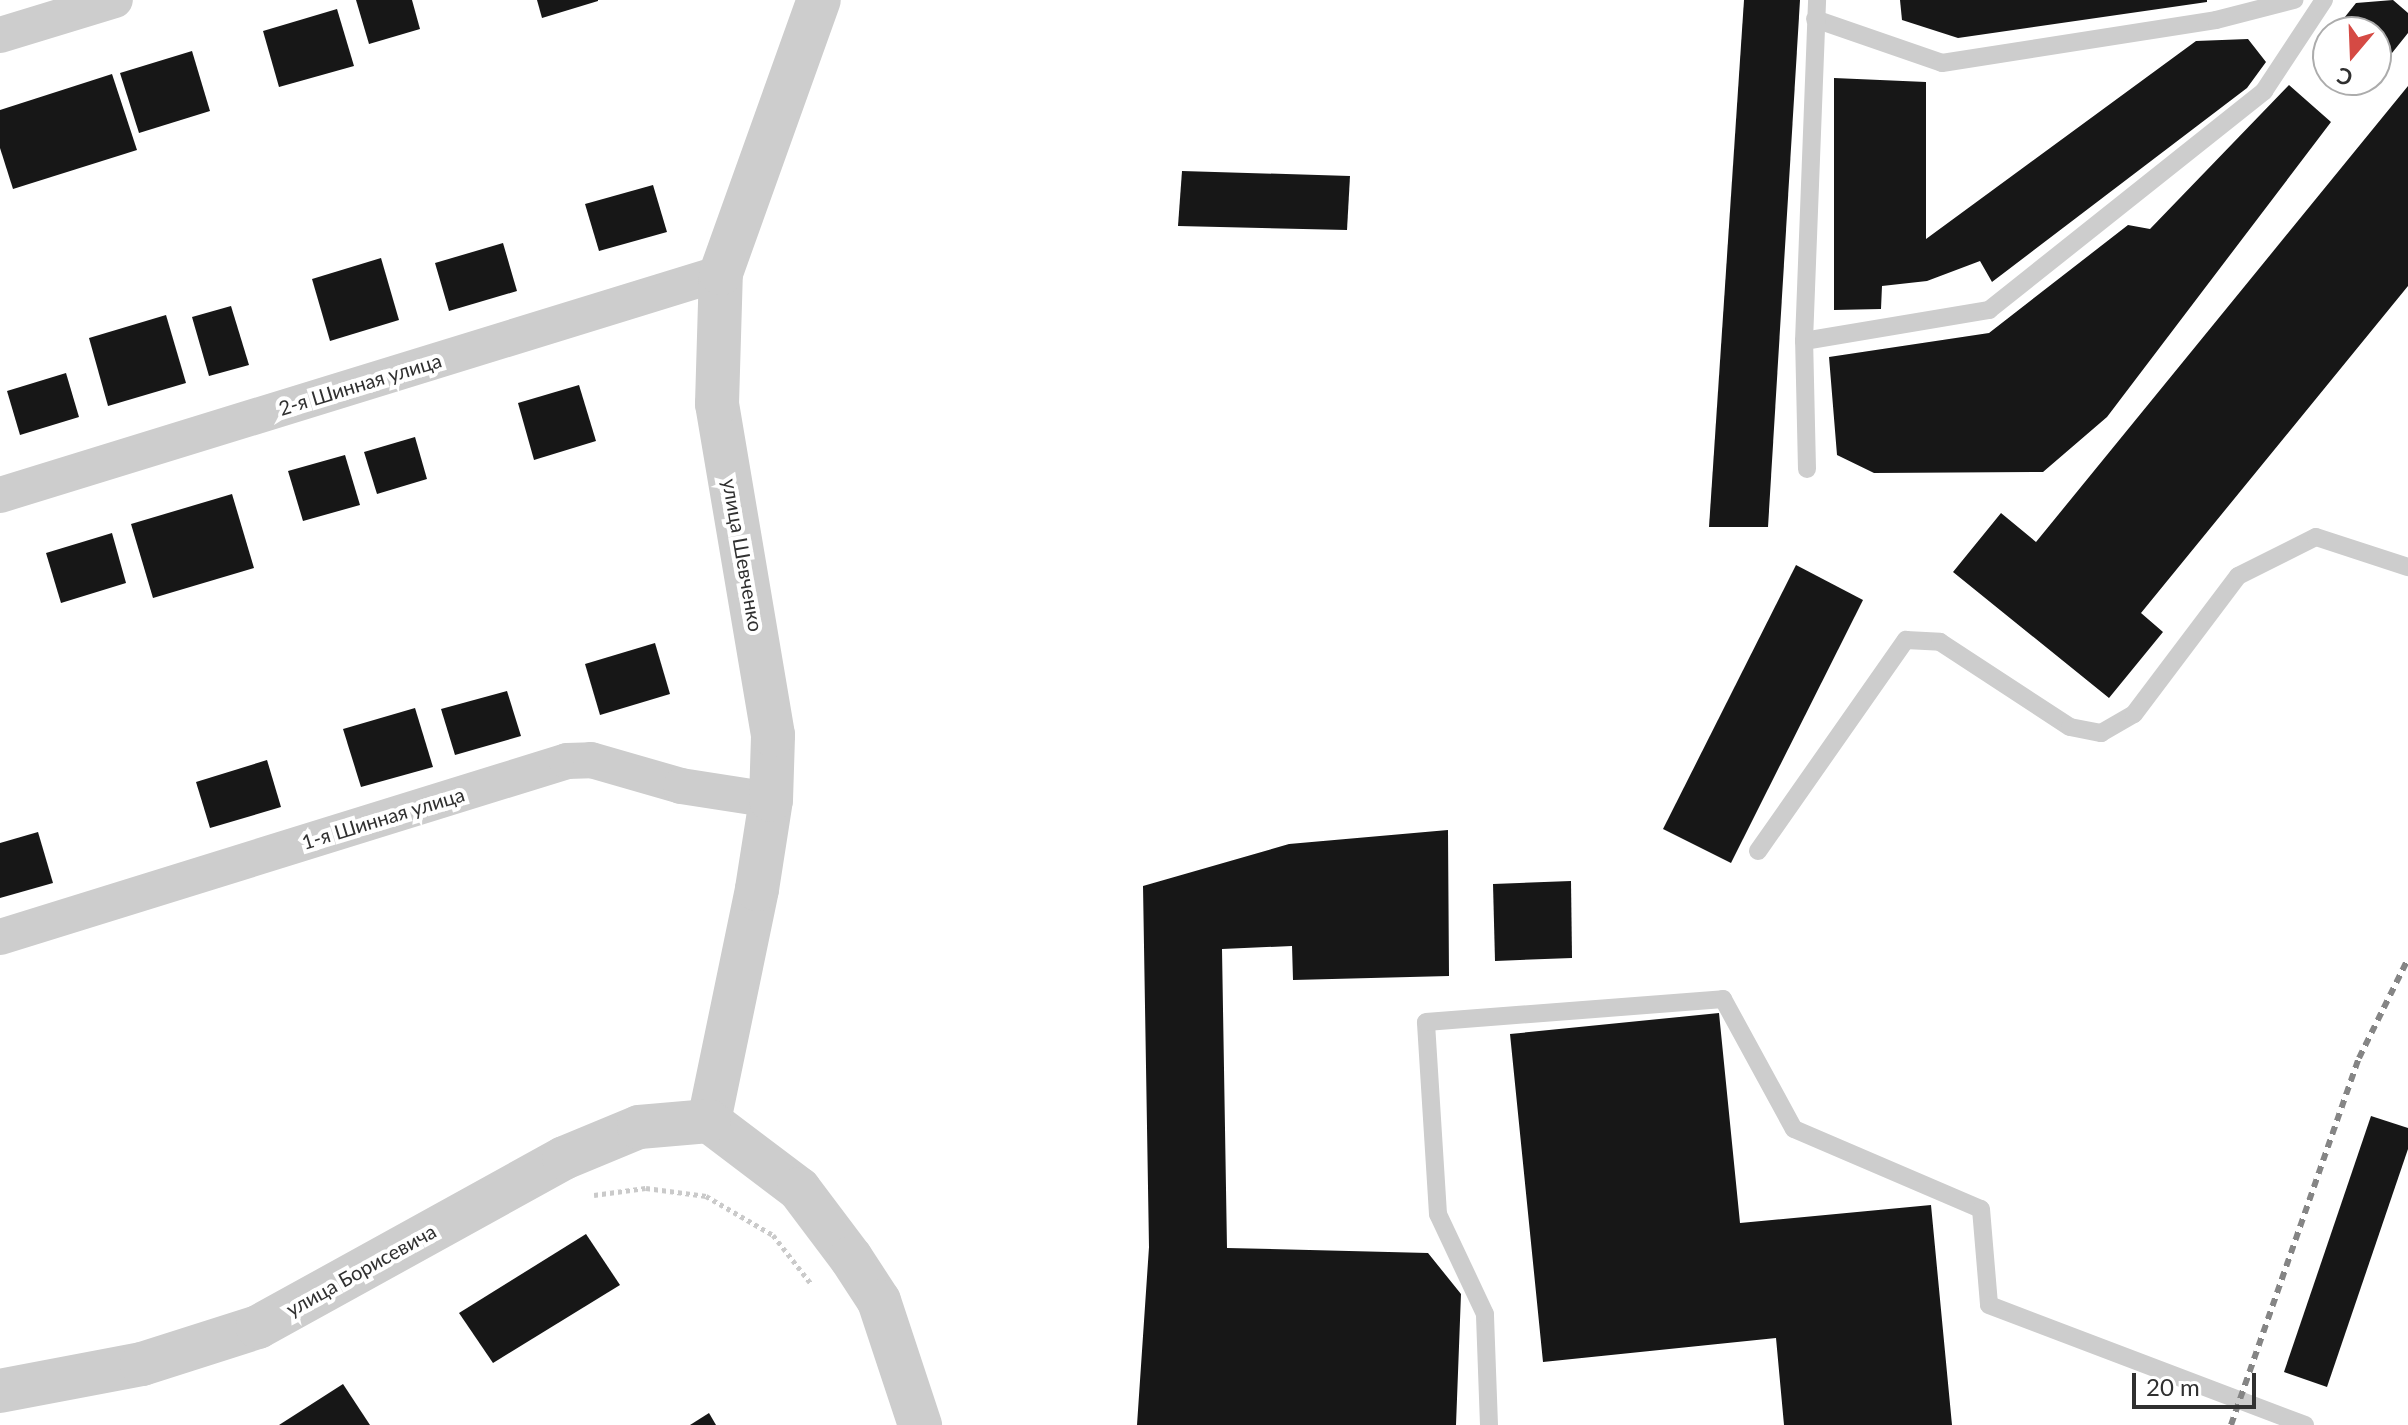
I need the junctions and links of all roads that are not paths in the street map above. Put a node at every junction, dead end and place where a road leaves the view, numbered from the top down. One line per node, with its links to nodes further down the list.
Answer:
1 (115, 0): 6 (street)
2 (819, 0): 7 (street, улица Шевченко)
3 (2294, 0): 5 (lane)
4 (2324, 0): 8 (lane)
5 (1816, 10): 8 (lane)
6 (0, 35)
7 (721, 273): 10 (street, 2-я Шинная улица); 12 (street, улица Шевченко)
8 (1804, 341): 9 (lane)
9 (1807, 469)
10 (0, 495)
11 (2408, 567): 13 (lane)
12 (771, 800): 14 (street, 1-я Шинная улица); 15 (street, улица Шевченко)
13 (1758, 851)
14 (0, 937)
15 (709, 1121): 16 (street, улица Борисевича); 17 (street)
16 (0, 1391)
17 (920, 1425)
18 (1489, 1425): 19 (lane)
19 (2305, 1425)

